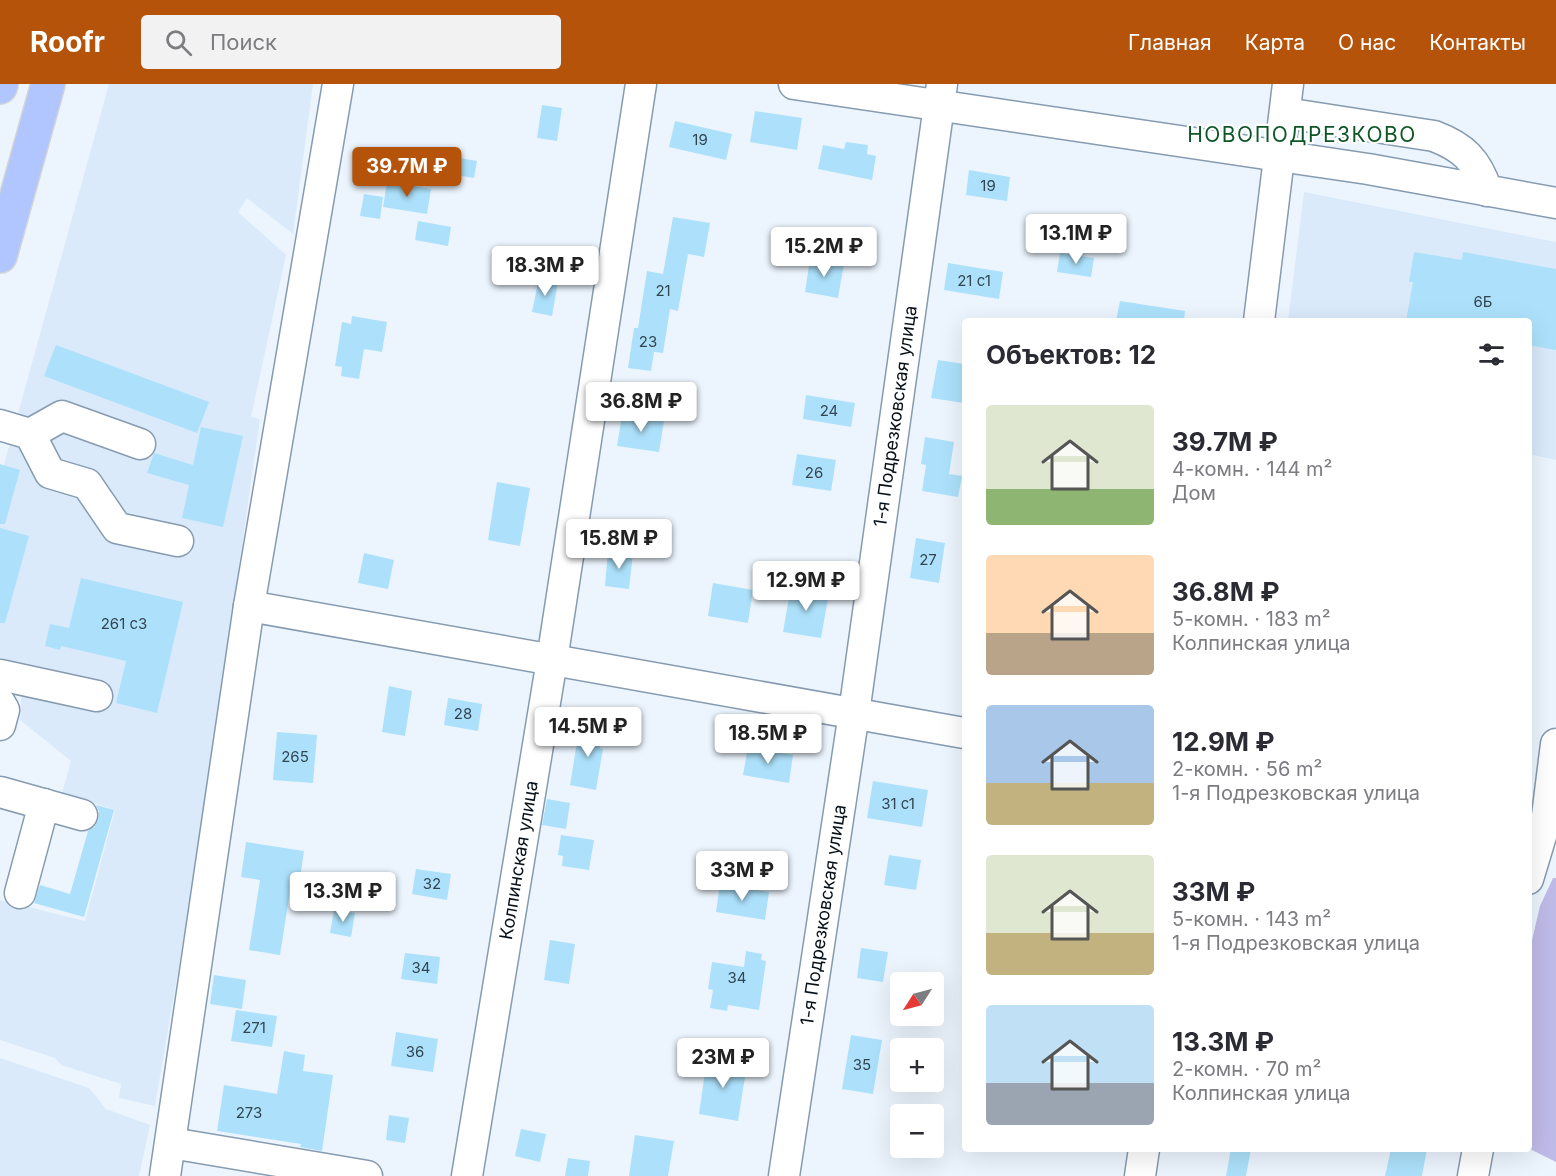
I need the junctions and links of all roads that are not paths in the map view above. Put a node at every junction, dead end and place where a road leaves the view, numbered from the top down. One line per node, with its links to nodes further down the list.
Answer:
1 (48, 84): 10 (highway)
2 (338, 84): 16 (street)
3 (640, 84): 17 (street, Колпинская улица)
4 (794, 84): 5 (street)
5 (940, 95): 7 (street); 21 (street, 1-я Подрезковская улица)
6 (1286, 98): 7 (street); 8 (street)
7 (1280, 156): 8 (street); 11 (street)
8 (1487, 191): 9 (street)
9 (1556, 203)
10 (0, 256)
11 (1259, 318)
12 (0, 424): 13 (street)
13 (30, 434): 14 (street); 15 (street)
14 (140, 444)
15 (178, 541)
16 (249, 606): 17 (street); 31 (street)
17 (552, 660): 21 (street); 36 (street, Колпинская улица)
18 (0, 675): 19 (street)
19 (97, 696)
20 (0, 703): 22 (street)
21 (854, 713): 23 (street); 37 (street, 1-я Подрезковская улица)
22 (0, 725)
23 (962, 733)
24 (1556, 744): 28 (street)
25 (0, 792): 26 (street)
26 (44, 804): 27 (street); 30 (street)
27 (82, 814)
28 (1541, 847): 29 (street)
29 (1532, 869)
30 (20, 892)
31 (171, 1143): 34 (street); 35 (street)
32 (1144, 1152): 38 (street)
33 (1477, 1152): 39 (street)
34 (165, 1176)
35 (367, 1176)
36 (467, 1176)
37 (784, 1176)
38 (1140, 1176)
39 (1473, 1176)

